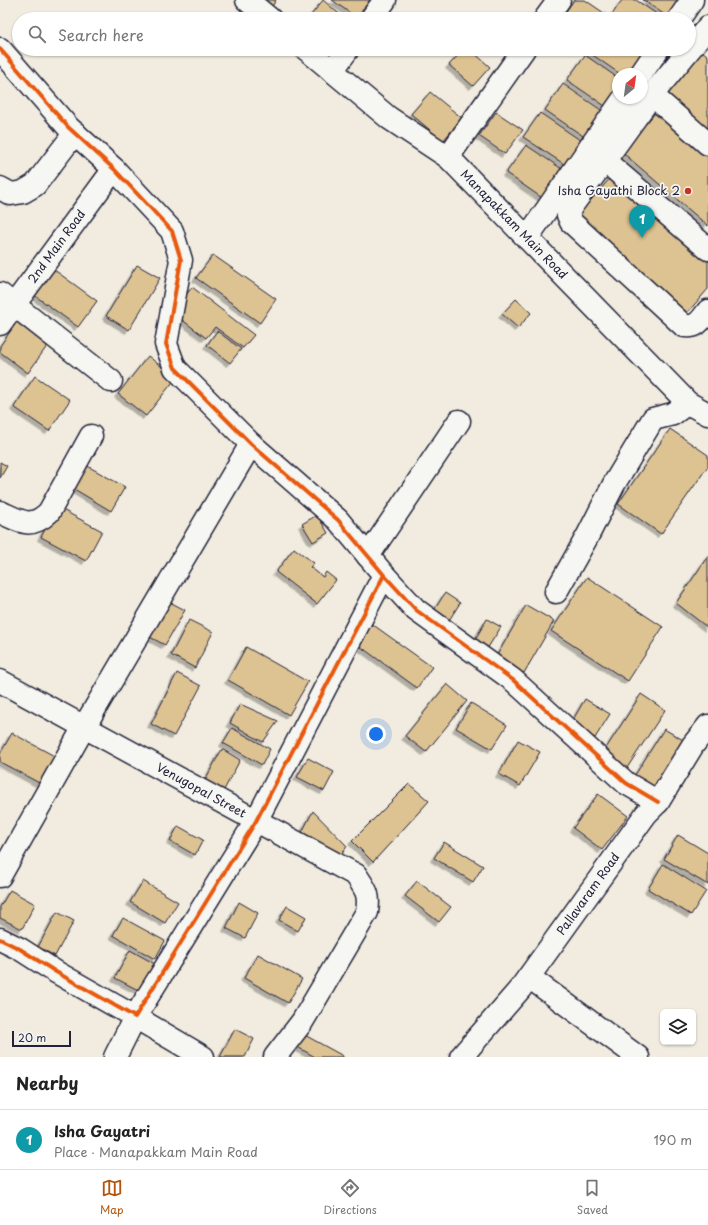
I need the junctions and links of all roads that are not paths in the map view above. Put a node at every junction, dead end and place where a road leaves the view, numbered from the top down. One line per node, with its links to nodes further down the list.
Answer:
1 (247, 0): 5 (street)
2 (385, 0): 6 (street)
3 (559, 0): 7 (street)
4 (692, 0): 8 (street)
5 (262, 12)
6 (376, 12)
7 (550, 12)
8 (684, 12)
9 (705, 37): 10 (street)
10 (696, 47)
11 (0, 49): 21 (street)
12 (314, 56): 18 (street, Manapakkam Main Road)
13 (343, 56): 18 (street)
14 (519, 56): 23 (street)
15 (653, 56): 17 (street)
16 (688, 56): 19 (street)
17 (644, 68)
18 (332, 71): 23 (street, Manapakkam Main Road)
19 (652, 95): 22 (street); 24 (street)
20 (620, 104): 27 (street)
21 (75, 133): 25 (street); 26 (street)
22 (708, 144)
23 (448, 157): 27 (street, Manapakkam Main Road)
24 (605, 161): 28 (street); 30 (street)
25 (114, 169): 29 (street, 2nd Main Road); 37 (street)
26 (0, 188)
27 (527, 238): 33 (street, Manapakkam Main Road)
28 (708, 249)
29 (7, 300): 31 (street, 2nd Main Road); 32 (street)
30 (708, 311)
31 (0, 324)
32 (111, 381)
33 (688, 403): 34 (street, Manapakkam Main Road); 41 (street)
34 (708, 414)
35 (459, 421): 39 (street)
36 (91, 436): 38 (street)
37 (251, 444): 39 (street); 44 (street)
38 (0, 512)
39 (368, 556): 40 (street)
40 (384, 575): 45 (street); 46 (street)
41 (556, 592)
42 (0, 682): 44 (street, Venugopal Street)
43 (708, 726): 45 (street, Pallavaram Road)
44 (84, 727): 46 (street, Venugopal Street); 47 (street)
45 (658, 802): 49 (street, Pallavaram Road)
46 (256, 821): 50 (street); 53 (street, Venugopal Street)
47 (0, 876)
48 (0, 939): 50 (street)
49 (529, 977): 54 (street, Pallavaram Road); 55 (street)
50 (135, 1017): 51 (street); 52 (street)
51 (115, 1057)
52 (202, 1057)
53 (275, 1057)
54 (461, 1057)
55 (638, 1057)

